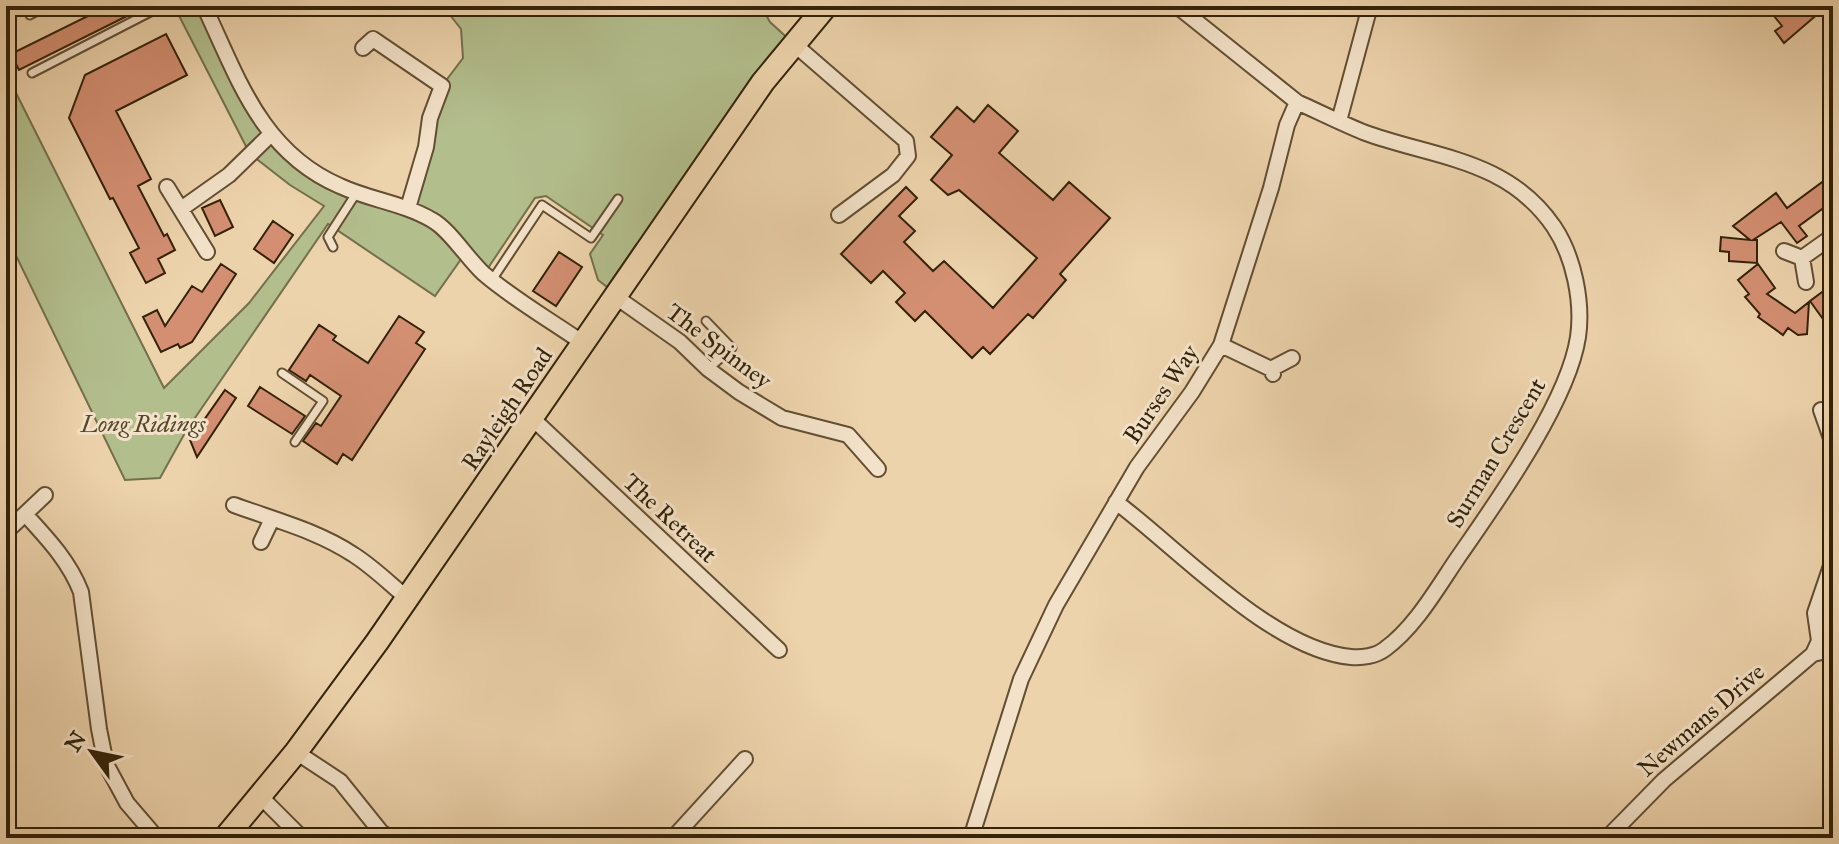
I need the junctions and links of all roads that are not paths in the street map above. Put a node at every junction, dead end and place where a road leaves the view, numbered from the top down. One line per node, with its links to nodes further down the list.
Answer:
1 (25, 6): 2 (lane)
2 (47, 6)
3 (162, 6): 10 (lane)
4 (204, 6): 13 (street)
5 (826, 6): 8 (main road, Rayleigh Road)
6 (1177, 6): 11 (street)
7 (1370, 6): 12 (street)
8 (794, 44): 19 (street); 27 (main road, Rayleigh Road)
9 (363, 48): 17 (street)
10 (32, 73)
11 (1297, 102): 12 (street, Surman Crescent); 30 (street, Burses Way)
12 (1339, 121): 40 (street, Surman Crescent)
13 (270, 135): 15 (street); 18 (street)
14 (167, 187): 18 (street)
15 (357, 192): 17 (street); 21 (lane)
16 (618, 199): 25 (lane)
17 (408, 208): 25 (street)
18 (181, 209): 23 (street)
19 (839, 215)
20 (1833, 236): 24 (street)
21 (333, 247)
22 (1784, 251): 24 (street)
23 (207, 252)
24 (1802, 258): 26 (street)
25 (492, 280): 29 (street)
26 (1806, 282)
27 (616, 297): 29 (main road, Rayleigh Road); 32 (street, The Spinney)
28 (706, 321): 32 (lane)
29 (583, 343): 35 (main road, Rayleigh Road)
30 (1221, 345): 31 (street); 40 (street, Burses Way)
31 (1292, 358)
32 (708, 369): 38 (street, The Spinney)
33 (282, 373): 36 (lane)
34 (1821, 410): 37 (street)
35 (532, 418): 47 (main road, Rayleigh Road); 48 (street, The Retreat)
36 (295, 442)
37 (1833, 444)
38 (878, 469)
39 (45, 495): 42 (street)
40 (1116, 502): 59 (street, Burses Way)
41 (234, 505): 43 (street)
42 (25, 514): 44 (street); 54 (street)
43 (272, 519): 45 (street); 47 (street)
44 (6, 532)
45 (261, 542)
46 (1833, 560): 49 (street)
47 (407, 598): 51 (main road, Rayleigh Road)
48 (779, 650)
49 (1813, 654): 50 (street); 60 (street, Newmans Drive)
50 (1833, 654)
51 (296, 752): 53 (main road, Rayleigh Road); 57 (street)
52 (745, 759): 58 (street)
53 (260, 796): 55 (main road, Rayleigh Road); 56 (street)
54 (157, 838)
55 (225, 838)
56 (302, 838)
57 (390, 838)
58 (673, 838)
59 (971, 838)
60 (1607, 838)

